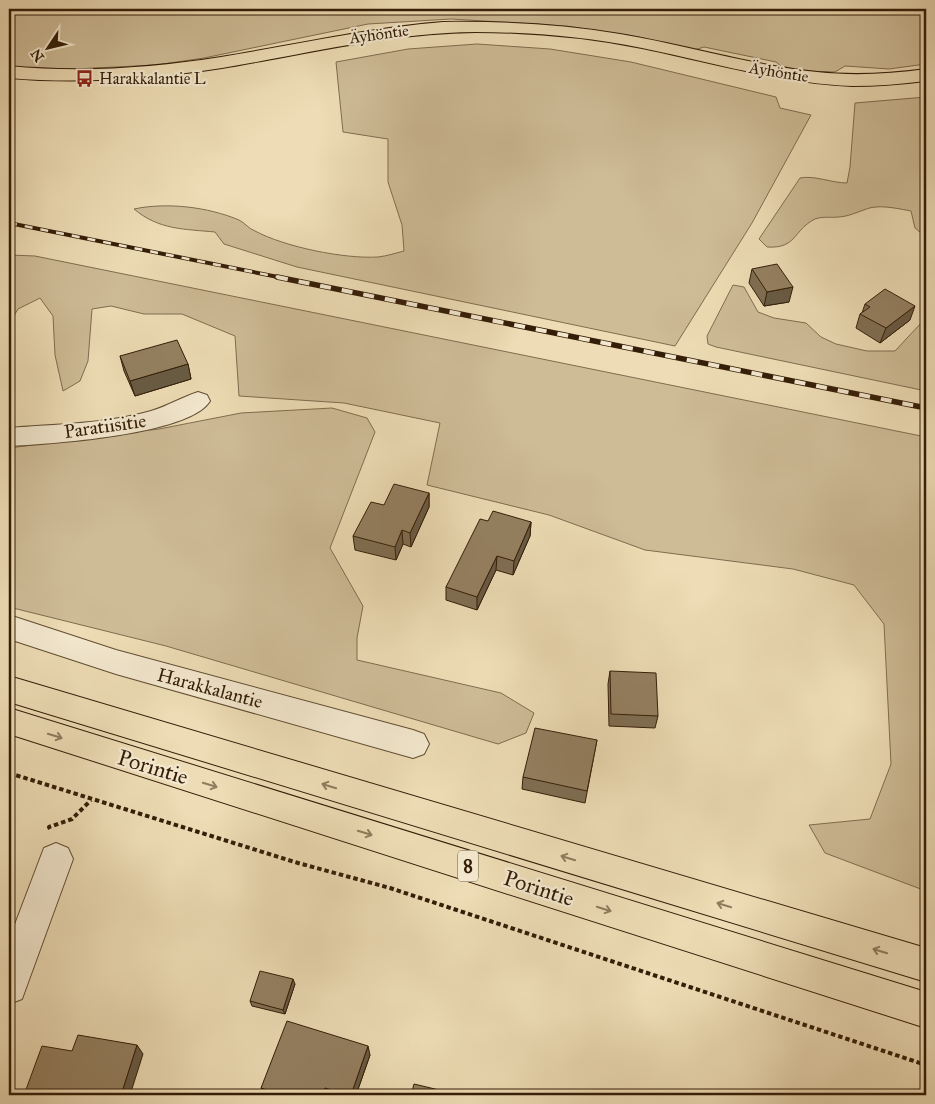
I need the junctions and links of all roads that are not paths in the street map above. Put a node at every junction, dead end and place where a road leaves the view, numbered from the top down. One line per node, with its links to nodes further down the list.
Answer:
1 (9, 72): 2 (main road, Äyhöntie)
2 (926, 75)
3 (198, 401): 4 (street, Paratiisitie)
4 (9, 436)
5 (9, 627): 8 (street, Harakkalantie)
6 (9, 689): 10 (main road, Porintie / 8, one-way to 6)
7 (9, 721): 12 (main road, Porintie / 8, one-way to 12)
8 (413, 744)
9 (56, 859): 11 (street)
10 (926, 965)
11 (9, 986)
12 (926, 1010)

